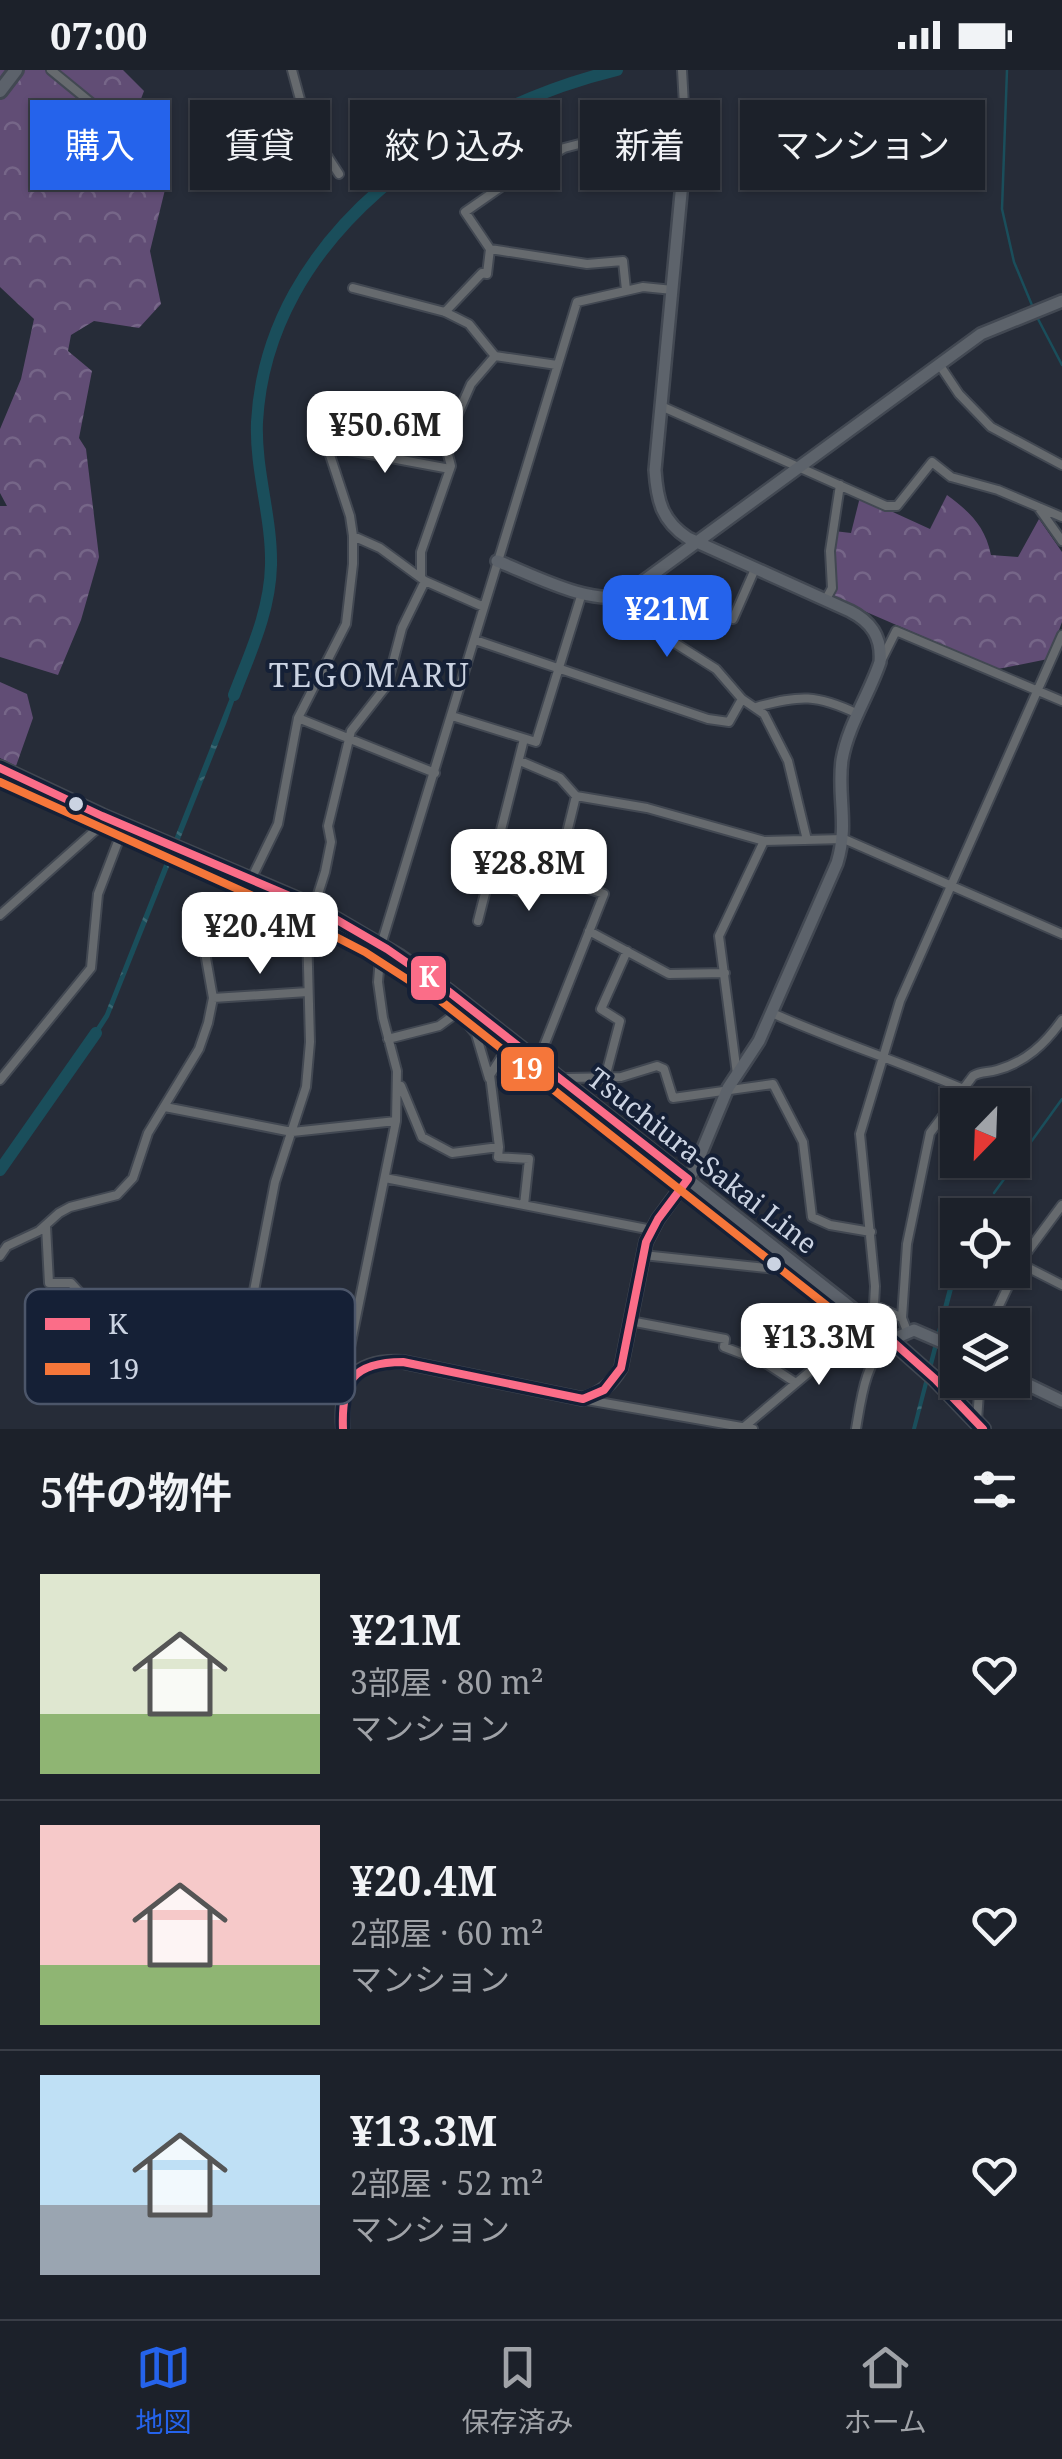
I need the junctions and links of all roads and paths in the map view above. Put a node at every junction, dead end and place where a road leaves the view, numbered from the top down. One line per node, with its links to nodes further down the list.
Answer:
1 (6, 70): 6 (main road)
2 (16, 70): 7 (main road)
3 (51, 70): 8 (street)
4 (292, 70): 11 (street)
5 (682, 70): 9 (street)
6 (0, 78)
7 (0, 90)
8 (88, 100)
9 (684, 100)
10 (580, 145): 13 (street)
11 (339, 174)
12 (682, 190): 16 (street)
13 (490, 248): 15 (street); 18 (street)
14 (353, 288): 18 (street)
15 (626, 290): 16 (street); 20 (street)
16 (673, 290): 22 (street)
17 (1062, 302): 21 (street)
18 (445, 312): 19 (street)
19 (495, 356): 20 (street); 25 (street)
20 (557, 364): 32 (street)
21 (939, 364): 23 (street); 24 (street)
22 (662, 406): 24 (street); 31 (street)
23 (1062, 465)
24 (800, 467): 26 (street); 31 (street)
25 (450, 469): 29 (street); 34 (street)
26 (840, 485): 27 (street); 37 (street)
27 (1038, 507): 28 (street); 30 (street)
28 (1062, 517)
29 (353, 536): 34 (street); 50 (street)
30 (1062, 541)
31 (697, 543): 33 (street); 36 (street)
32 (497, 561): 35 (street); 38 (street)
33 (756, 568): 37 (street); 39 (street)
34 (423, 580): 38 (street); 51 (street)
35 (582, 593): 36 (street); 43 (street)
36 (614, 599): 45 (street)
37 (826, 599): 42 (street)
38 (484, 606): 41 (street)
39 (733, 619)
40 (1062, 635): 44 (street)
41 (475, 640): 43 (street); 49 (street)
42 (880, 662): 44 (street); 48 (street)
43 (559, 669): 45 (street); 52 (street)
44 (1038, 690): 46 (street); 65 (street)
45 (742, 700): 47 (street)
46 (1062, 701)
47 (756, 708): 48 (street); 60 (street)
48 (858, 714): 59 (street)
49 (452, 716): 52 (street); 55 (street)
50 (298, 718): 51 (street); 63 (street)
51 (349, 739): 55 (street); 67 (street)
52 (524, 740): 53 (street)
53 (520, 761): 56 (street); 64 (street)
54 (3, 773): 57 (main road, Tsuchiura-Sakai Line)
55 (435, 773): 74 (street)
56 (576, 796): 61 (street); 62 (street)
57 (108, 818): 58 (main road, Tsuchiura-Sakai Line); 68 (street)
58 (124, 826): 63 (main road, Tsuchiura-Sakai Line); 88 (street)
59 (844, 839): 60 (street); 65 (street); 80 (street)
60 (808, 840): 61 (street)
61 (764, 841): 76 (street)
62 (547, 874): 64 (street); 71 (street)
63 (251, 879): 66 (street); 67 (main road, Tsuchiura-Sakai Line)
64 (488, 881): 69 (street)
65 (952, 888): 72 (street); 84 (street)
66 (240, 902): 70 (street); 78 (street)
67 (313, 906): 70 (street); 73 (main road, Tsuchiura-Sakai Line)
68 (0, 916)
69 (478, 920)
70 (307, 930): 73 (street); 77 (street)
71 (589, 930): 75 (street); 85 (street)
72 (1062, 934)
73 (363, 935): 74 (main road, Tsuchiura-Sakai Line)
74 (381, 945): 79 (main road, Tsuchiura-Sakai Line); 82 (street)
75 (628, 952): 76 (street); 87 (street)
76 (726, 974): 86 (street)
77 (308, 992): 78 (street); 97 (street)
78 (213, 998): 94 (street)
79 (460, 1007): 82 (street); 83 (main road, Tsuchiura-Sakai Line); 89 (street)
80 (772, 1013): 84 (street); 86 (street)
81 (1062, 1020): 93 (street)
82 (388, 1039): 91 (street)
83 (512, 1041): 85 (main road, Tsuchiura-Sakai Line); 89 (street)
84 (885, 1056): 93 (street); 105 (street)
85 (538, 1062): 90 (main road, Tsuchiura-Sakai Line)
86 (737, 1074): 92 (street)
87 (605, 1078): 90 (street); 92 (street)
88 (0, 1080)
89 (490, 1080): 98 (street)
90 (564, 1082): 100 (main road, Tsuchiura-Sakai Line)
91 (398, 1083): 96 (street); 98 (street)
92 (728, 1088): 100 (street); 105 (street)
93 (961, 1088)
94 (164, 1107): 97 (street); 103 (street)
95 (940, 1118): 117 (street)
96 (396, 1121): 97 (street); 99 (street)
97 (292, 1132): 113 (street)
98 (498, 1146): 101 (street)
99 (385, 1178): 101 (street); 115 (street)
100 (688, 1178): 104 (street); 109 (main road, Tsuchiura-Sakai Line)
101 (524, 1206): 104 (street)
102 (1062, 1206): 106 (street)
103 (46, 1226): 107 (street); 112 (street)
104 (652, 1230): 108 (street)
105 (871, 1232): 117 (street)
106 (1030, 1248)
107 (0, 1256)
108 (643, 1256): 109 (street); 116 (street)
109 (796, 1266): 114 (main road, Tsuchiura-Sakai Line)
110 (1030, 1269): 111 (street)
111 (1062, 1285)
112 (77, 1289)
113 (254, 1289)
114 (859, 1316): 118 (main road, Tsuchiura-Sakai Line); 121 (street)
115 (355, 1321)
116 (630, 1321): 121 (street); 125 (street)
117 (904, 1325): 118 (street); 119 (street)
118 (891, 1340): 127 (main road, Tsuchiura-Sakai Line); 130 (street)
119 (940, 1340)
120 (355, 1373): 125 (street)
121 (796, 1383): 128 (street)
122 (1030, 1384): 123 (street)
123 (1060, 1397)
124 (980, 1398): 127 (street)
125 (583, 1399): 128 (street)
126 (343, 1404): 129 (street)
127 (980, 1426)
128 (746, 1428)
129 (344, 1429)
130 (856, 1429)

